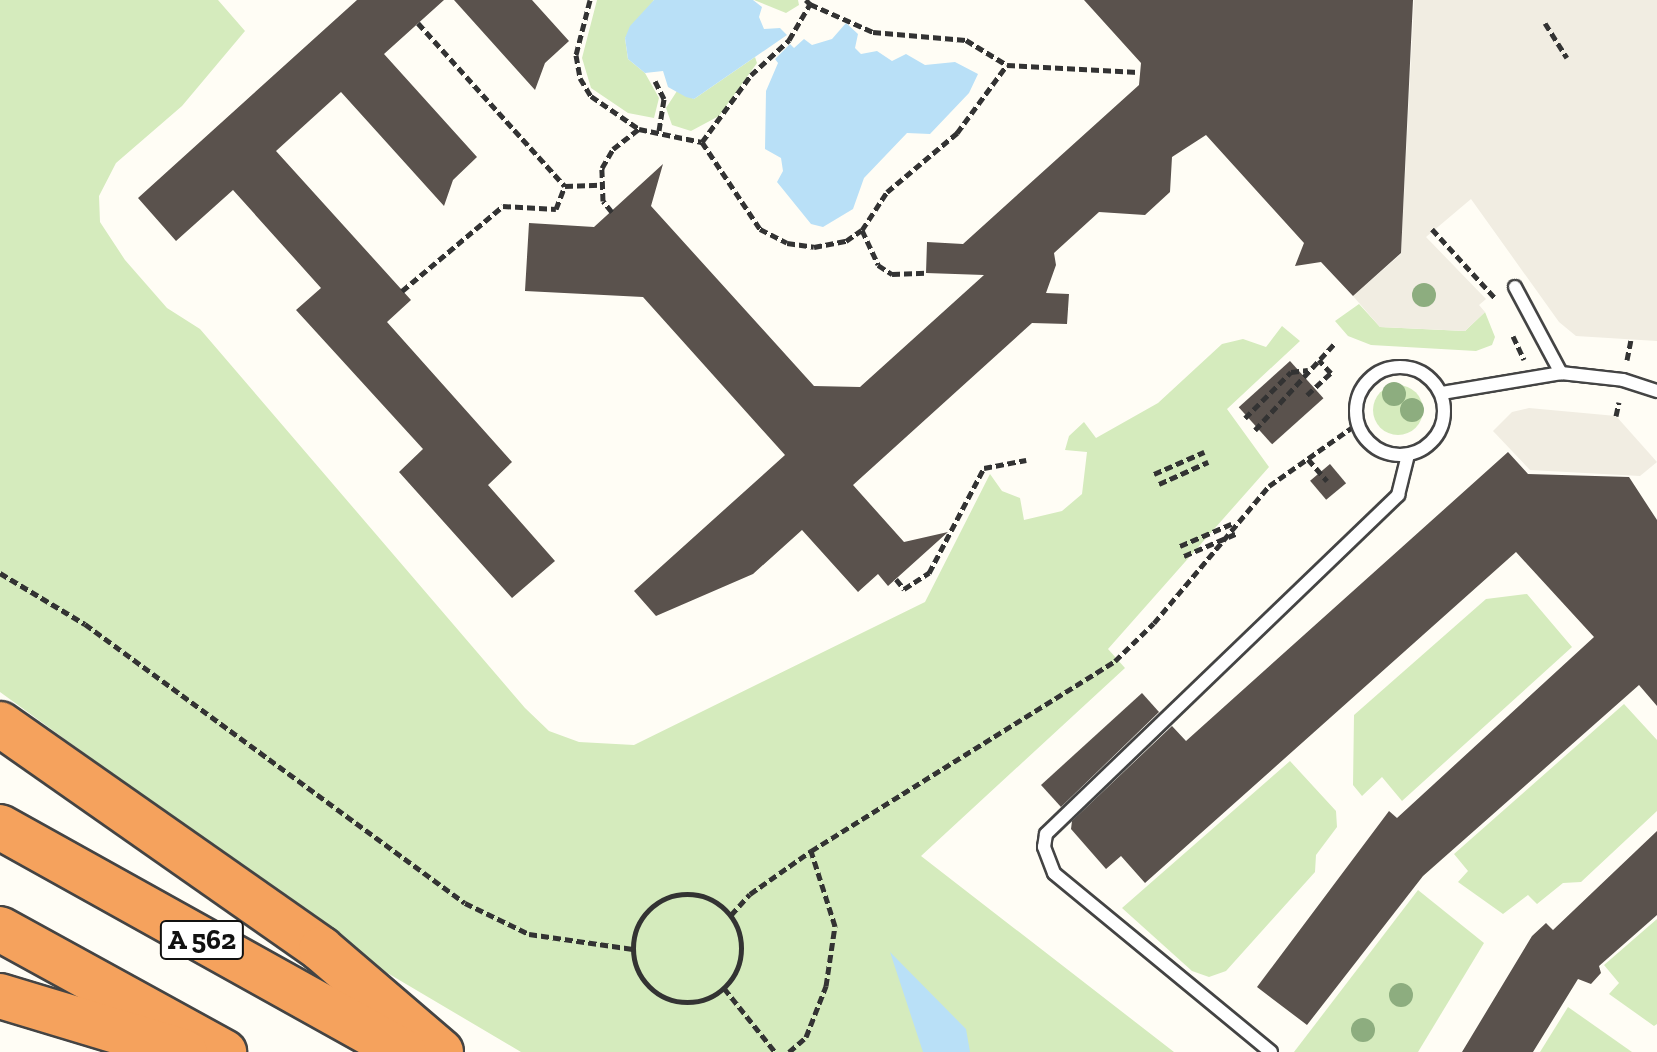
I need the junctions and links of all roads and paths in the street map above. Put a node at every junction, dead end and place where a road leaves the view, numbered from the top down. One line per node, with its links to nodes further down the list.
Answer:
1 (590, 0): 9 (path)
2 (808, 2): 6 (path); 11 (path)
3 (418, 23): 13 (path)
4 (1545, 23): 5 (path)
5 (1567, 58)
6 (1007, 65): 7 (path); 16 (path)
7 (1138, 72)
8 (655, 81): 10 (path)
9 (639, 129): 10 (path); 12 (path)
10 (659, 131): 11 (path)
11 (702, 142): 16 (path)
12 (600, 185): 13 (path); 14 (path)
13 (565, 186): 19 (path)
14 (612, 212)
15 (1432, 229): 20 (path)
16 (862, 230): 17 (path)
17 (926, 273)
18 (1515, 287): 24 (lane)
19 (402, 291)
20 (1496, 299)
21 (1334, 344): 22 (path)
22 (1319, 360): 23 (path); 27 (path)
23 (1309, 370): 28 (path); 30 (path)
24 (1561, 373): 25 (lane); 26 (lane)
25 (1657, 391)
26 (1442, 393): 29 (lane); 32 (lane)
27 (1307, 395)
28 (1245, 418)
29 (1357, 424): 32 (lane); 33 (path)
30 (1255, 430)
31 (1204, 452): 36 (path)
32 (1408, 455): 59 (lane)
33 (1308, 459): 37 (path); 47 (path)
34 (1026, 460): 44 (path)
35 (1208, 462): 38 (path)
36 (1154, 474)
37 (1327, 481)
38 (1159, 484)
39 (1231, 524): 41 (path)
40 (1235, 534): 42 (path)
41 (1180, 546)
42 (1184, 556)
43 (0, 573): 50 (path)
44 (896, 579)
45 (0, 724): 56 (highway)
46 (0, 827): 55 (highway, A 562)
47 (811, 851): 48 (path); 58 (path)
48 (731, 915): 50 (path); 51 (path)
49 (0, 929): 54 (highway)
50 (633, 949): 51 (path)
51 (724, 988): 57 (path)
52 (0, 996): 53 (highway)
53 (185, 1052)
54 (224, 1052)
55 (404, 1052)
56 (441, 1052)
57 (775, 1052)
58 (789, 1052)
59 (1271, 1052)

